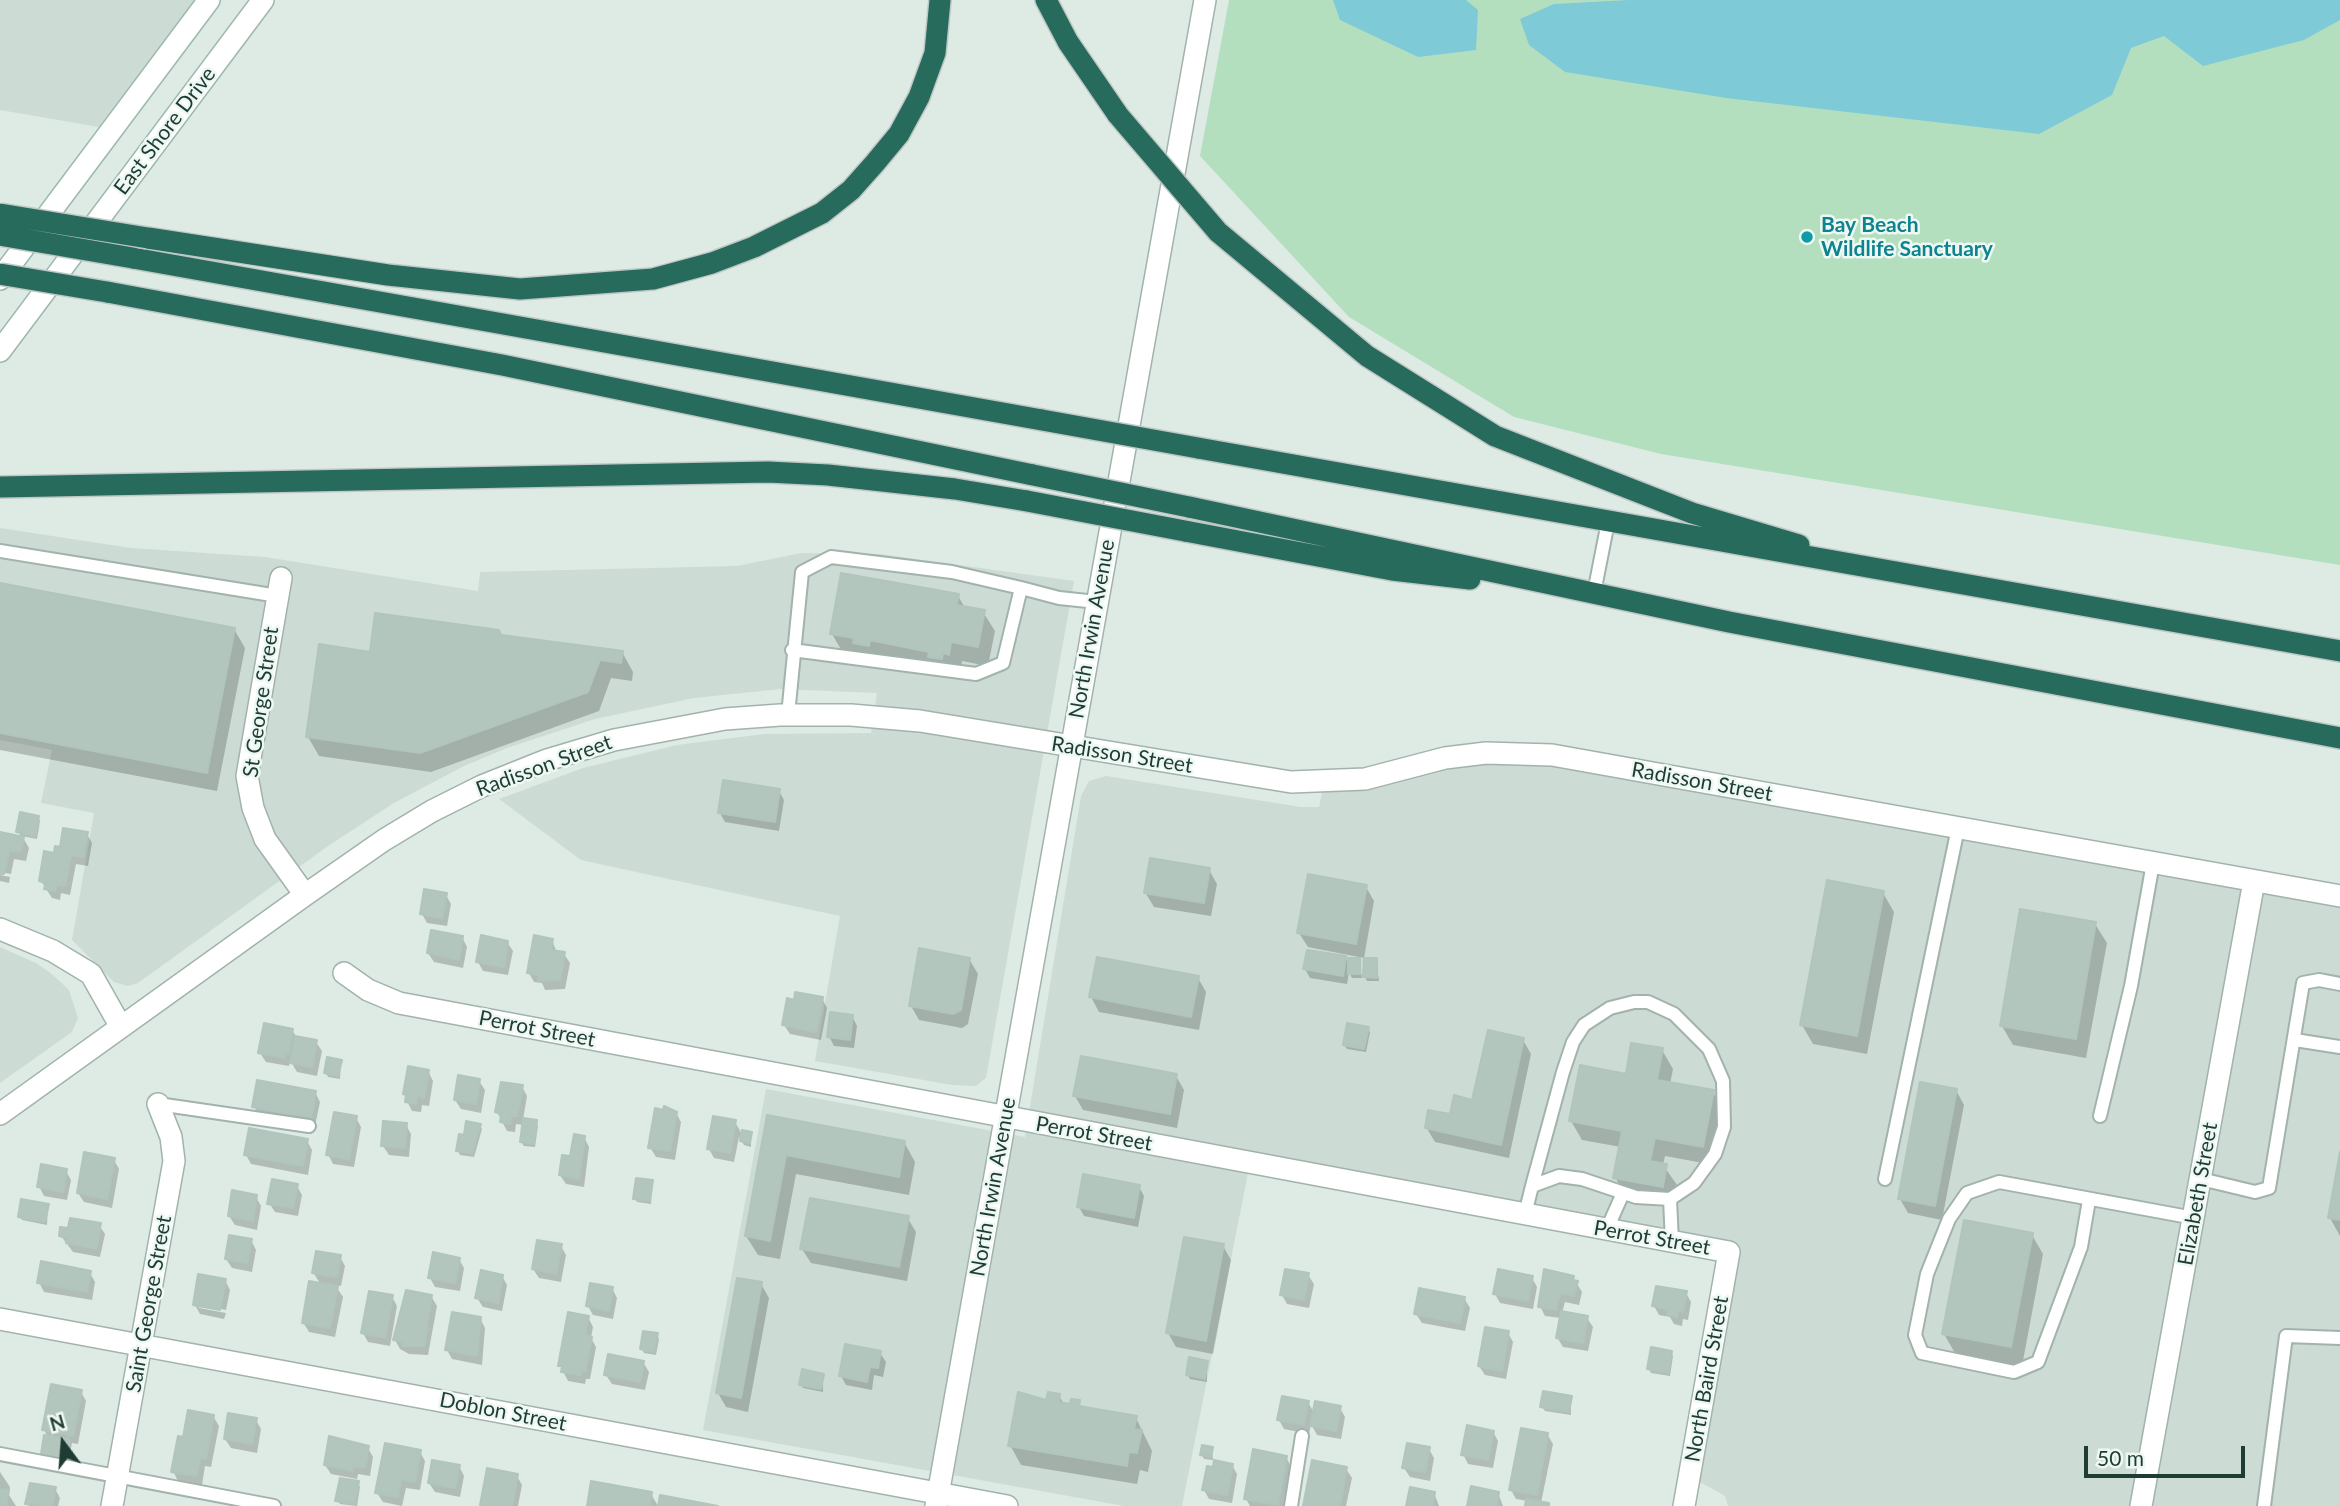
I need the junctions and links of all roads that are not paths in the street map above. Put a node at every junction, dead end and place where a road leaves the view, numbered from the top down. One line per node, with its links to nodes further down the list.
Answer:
1 (209, 0): 8 (street, East Shore Drive)
2 (263, 0): 9 (street, East Shore Drive)
3 (940, 0): 6 (highway, bridge)
4 (1046, 0): 13 (highway, bridge)
5 (1205, 0): 17 (street, North Irwin Avenue)
6 (0, 214)
7 (0, 235): 11 (highway, bridge)
8 (0, 276): 16 (highway, bridge)
9 (0, 351)
10 (0, 487): 16 (highway, bridge)
11 (1608, 522): 13 (highway); 16 (lane)
12 (0, 551): 14 (lane)
13 (1864, 567): 19 (highway)
14 (279, 587): 26 (street, St George Street)
15 (1021, 588): 17 (lane); 18 (lane); 18 (lane)
16 (1594, 593): 21 (highway)
17 (1097, 602): 22 (street, North Irwin Avenue)
18 (792, 650): 20 (lane)
19 (2340, 652)
20 (788, 715): 22 (street, Radisson Street); 26 (street, Radisson Street)
21 (2340, 738)
22 (1071, 748): 23 (street, Radisson Street); 37 (street, North Irwin Avenue)
23 (1958, 828): 24 (street, Radisson Street); 39 (lane)
24 (2153, 863): 25 (street, Radisson Street); 36 (lane)
25 (2254, 881): 27 (street, Radisson Street); 40 (street, Elizabeth Street)
26 (304, 895): 31 (street, Radisson Street)
27 (2340, 896)
28 (0, 929): 31 (street)
29 (344, 973): 37 (street, Perrot Street)
30 (2340, 984): 32 (lane)
31 (121, 1027): 35 (street, Radisson Street)
32 (2295, 1040): 33 (lane); 40 (lane)
33 (2340, 1047)
34 (158, 1104): 38 (lane); 52 (street, Saint George Street)
35 (0, 1114)
36 (2100, 1116)
37 (1005, 1118): 45 (street, Perrot Street); 56 (street, North Irwin Avenue)
38 (309, 1126)
39 (1885, 1179)
40 (2201, 1179): 46 (street, Elizabeth Street)
41 (1532, 1186): 42 (lane); 43 (lane); 45 (lane)
42 (1623, 1193): 43 (lane); 47 (lane)
43 (1670, 1199): 48 (lane)
44 (2089, 1200): 44 (lane); 46 (lane)
45 (1525, 1214): 47 (street, Perrot Street)
46 (2194, 1219): 62 (street, Elizabeth Street)
47 (1607, 1229): 48 (street, Perrot Street)
48 (1672, 1241): 49 (street, Perrot Street)
49 (1729, 1252): 61 (street, North Baird Street)
50 (0, 1319): 52 (street, Doblon Street)
51 (2340, 1338): 63 (lane)
52 (142, 1345): 55 (street, Saint George Street); 56 (street, Doblon Street)
53 (1302, 1436): 60 (lane)
54 (0, 1454): 55 (lane)
55 (117, 1477): 57 (street, Saint George Street); 58 (lane)
56 (937, 1500): 59 (street, Doblon Street)
57 (112, 1506)
58 (274, 1506)
59 (1007, 1506)
60 (1291, 1506)
61 (1684, 1506)
62 (2141, 1506)
63 (2264, 1506)

